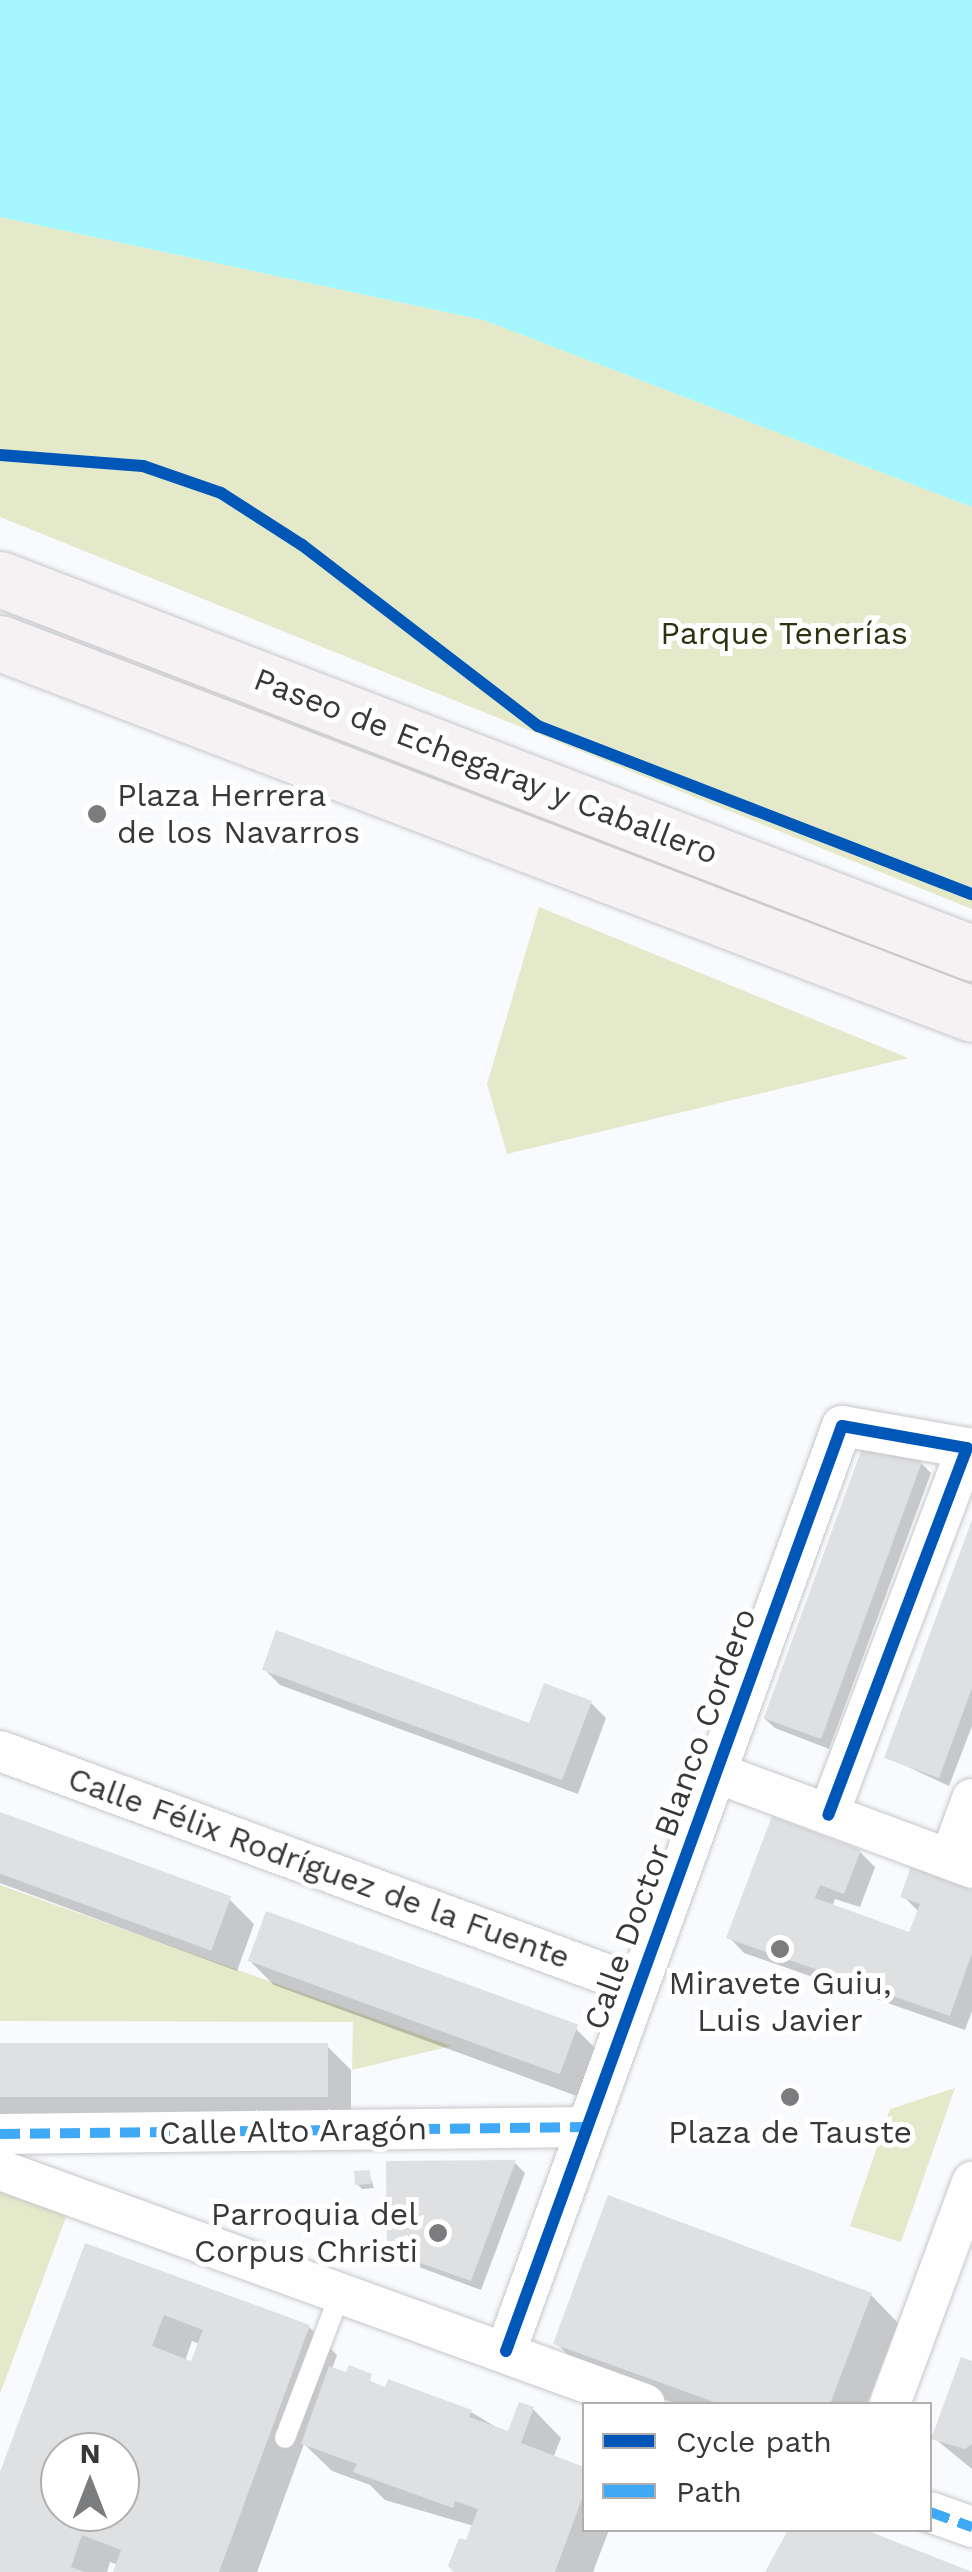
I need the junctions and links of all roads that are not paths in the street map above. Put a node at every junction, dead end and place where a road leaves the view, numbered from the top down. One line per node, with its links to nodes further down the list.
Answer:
1 (0, 579): 3 (main road, Paseo de Echegaray y Caballero)
2 (0, 642): 4 (main road, Paseo de Echegaray y Caballero)
3 (972, 953)
4 (972, 1014)
5 (970, 1442): 7 (street, Calle Doctor Blanco Cordero); 9 (street, Calle Doctor Blanco Cordero)
6 (0, 1751): 11 (street, Calle Félix Rodríguez de la Fuente)
7 (717, 1772): 9 (street); 11 (street, Calle Doctor Blanco Cordero)
8 (972, 1799): 10 (street)
9 (828, 1814): 10 (street)
10 (961, 1864)
11 (638, 1986): 12 (street, Calle Doctor Blanco Cordero)
12 (586, 2127): 13 (street, Calle Alto Aragón); 17 (street, Calle Doctor Blanco Cordero)
13 (0, 2134)
14 (0, 2170): 16 (street)
15 (972, 2182): 19 (street)
16 (341, 2291): 17 (street); 20 (lane)
17 (506, 2351): 18 (street)
18 (640, 2402)
19 (891, 2402)
20 (285, 2438)
21 (932, 2513): 22 (street)
22 (972, 2527)

